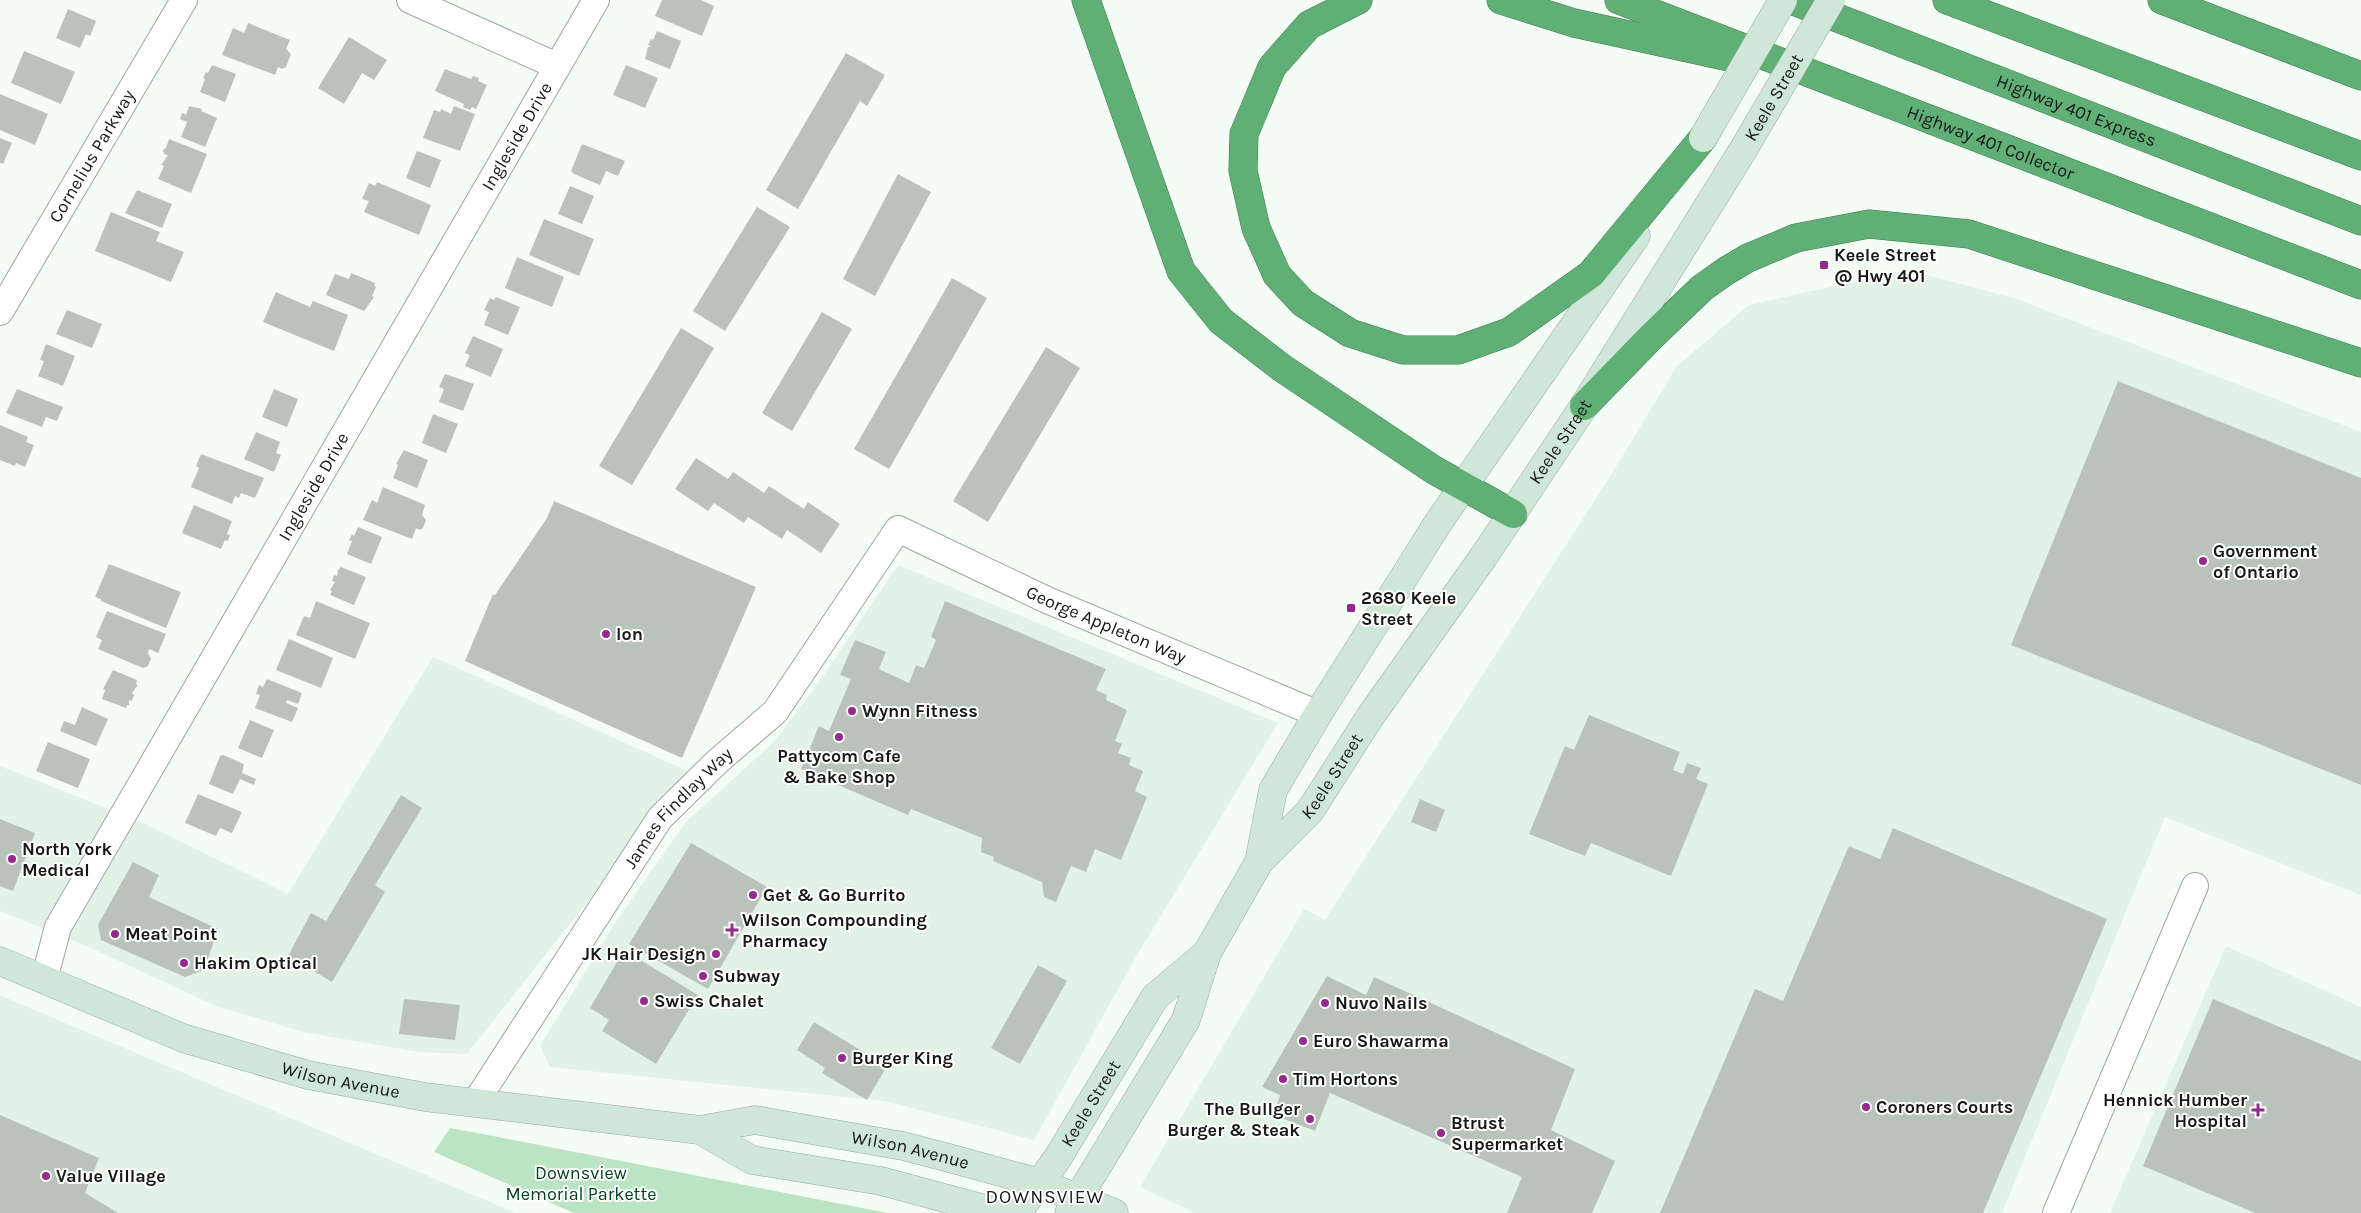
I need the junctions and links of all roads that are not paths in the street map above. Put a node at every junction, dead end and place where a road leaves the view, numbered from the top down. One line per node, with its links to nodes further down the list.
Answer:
1 (184, 0): 20 (street, Cornelius Parkway)
2 (410, 0): 13 (street)
3 (596, 0): 13 (street, Ingleside Drive)
4 (1086, 0): 23 (highway)
5 (1358, 0): 16 (highway)
6 (1501, 0): 15 (highway)
7 (1619, 0): 15 (highway, Highway 401 Collector)
8 (1784, 0): 16 (main road, Keele Street, bridge)
9 (1791, 0): 18 (highway, Highway 401 Express)
10 (1831, 0): 22 (main road, Keele Street, bridge)
11 (1947, 0): 17 (highway)
12 (2162, 0): 14 (highway)
13 (557, 66): 31 (street, Ingleside Drive)
14 (2361, 76)
15 (1817, 77): 19 (highway, Highway 401 Collector)
16 (1704, 138): 23 (main road, Keele Street)
17 (2361, 156)
18 (2361, 221)
19 (2361, 285)
20 (0, 312)
21 (2361, 363): 22 (highway)
22 (1584, 406): 24 (main road, Keele Street)
23 (1465, 486): 24 (highway); 26 (main road, Keele Street)
24 (1513, 514): 27 (main road, Keele Street)
25 (898, 529): 26 (street, George Appleton Way); 32 (street, James Findlay Way)
26 (1318, 714): 27 (main road, Keele Street)
27 (1259, 862): 29 (main road, Keele Street)
28 (2195, 886): 39 (street)
29 (1207, 953): 34 (main road, Keele Street); 35 (main road, Keele Street)
30 (0, 961): 31 (main road, Wilson Avenue)
31 (44, 980): 32 (main road, Wilson Avenue)
32 (475, 1103): 33 (main road, Wilson Avenue)
33 (700, 1130): 34 (main road, Wilson Avenue); 36 (main road, Wilson Avenue)
34 (1040, 1183): 35 (main road, Wilson Avenue); 37 (main road, Keele Street)
35 (1074, 1205): 38 (main road, Wilson Avenue)
36 (1000, 1213)
37 (1017, 1213)
38 (1114, 1213)
39 (2056, 1213)

